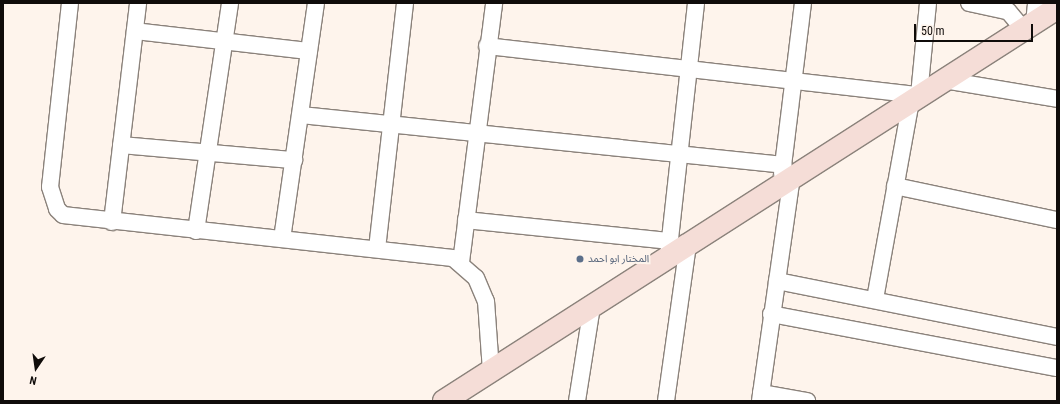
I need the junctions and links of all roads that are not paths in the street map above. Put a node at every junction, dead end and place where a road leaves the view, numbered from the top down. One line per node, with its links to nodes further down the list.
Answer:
1 (70, 3): 33 (street)
2 (138, 3): 13 (street)
3 (230, 3): 14 (street)
4 (316, 3): 16 (street)
5 (405, 3): 23 (street)
6 (494, 3): 15 (street)
7 (696, 3): 17 (street)
8 (803, 3): 19 (street)
9 (928, 3): 20 (street)
10 (969, 3): 12 (street)
11 (1057, 8): 12 (main road)
12 (1031, 19): 18 (main road)
13 (135, 31): 14 (street); 25 (street)
14 (224, 41): 16 (street); 26 (street)
15 (487, 46): 17 (street); 24 (street)
16 (309, 51): 22 (street)
17 (689, 69): 19 (street); 27 (street)
18 (944, 80): 20 (main road); 21 (street)
19 (794, 81): 20 (street); 29 (street)
20 (915, 98): 29 (main road); 30 (street)
21 (1057, 99)
22 (301, 115): 23 (street); 28 (street)
23 (391, 124): 24 (street); 37 (street)
24 (476, 132): 27 (street); 31 (street)
25 (121, 145): 26 (street); 33 (street)
26 (208, 152): 28 (street); 34 (street)
27 (680, 154): 29 (street); 36 (street)
28 (294, 160): 35 (street)
29 (785, 175): 36 (main road); 39 (street)
30 (895, 186): 32 (street); 40 (street)
31 (466, 220): 36 (street); 38 (street)
32 (1057, 220)
33 (112, 222): 34 (street)
34 (196, 231): 35 (street)
35 (282, 239): 37 (street)
36 (675, 247): 41 (main road); 49 (street)
37 (377, 248): 38 (street)
38 (461, 262): 45 (street)
39 (777, 281): 40 (street); 42 (street)
40 (874, 299): 43 (street)
41 (592, 306): 45 (main road); 48 (street)
42 (771, 314): 44 (street); 46 (street)
43 (1057, 337)
44 (1057, 368)
45 (491, 370): 47 (main road)
46 (760, 397): 50 (street)
47 (444, 401)
48 (577, 401)
49 (666, 401)
50 (807, 401)

